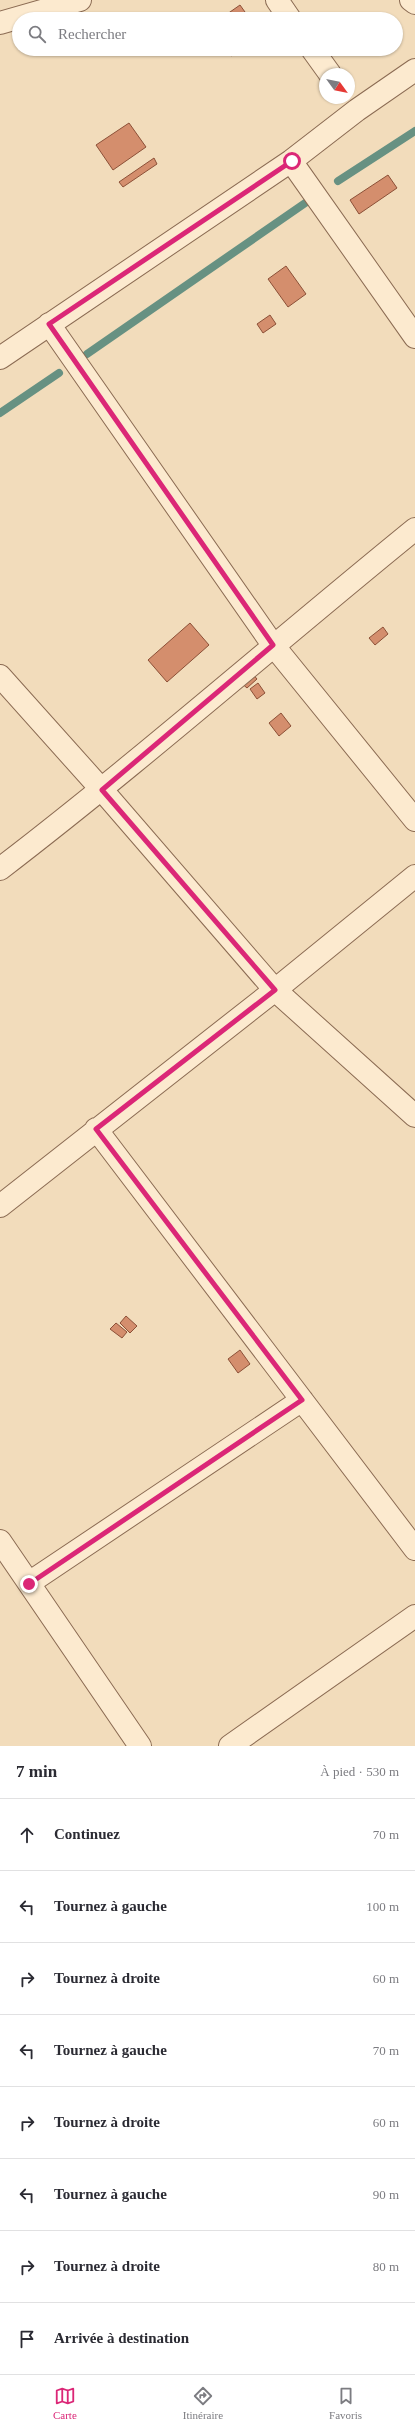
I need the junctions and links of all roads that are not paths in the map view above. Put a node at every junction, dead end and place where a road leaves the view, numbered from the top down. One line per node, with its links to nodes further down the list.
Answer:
1 (80, 0): 5 (street)
2 (277, 0): 6 (street)
3 (411, 0): 4 (street)
4 (415, 3)
5 (36, 12)
6 (285, 12)
7 (12, 19): 8 (street)
8 (0, 22)
9 (317, 56): 10 (street)
10 (326, 68)
11 (415, 70): 12 (street)
12 (355, 102)
13 (352, 104): 14 (street)
14 (292, 161): 15 (street); 16 (street)
15 (49, 324): 17 (street); 19 (street)
16 (415, 337)
17 (0, 358)
18 (415, 529): 19 (street)
19 (273, 645): 21 (street); 22 (street)
20 (0, 676): 21 (street)
21 (102, 790): 23 (street); 25 (street)
22 (415, 820)
23 (0, 869)
24 (415, 876): 25 (street)
25 (275, 990): 26 (street); 27 (street)
26 (415, 1116)
27 (96, 1129): 28 (street); 29 (street)
28 (0, 1206)
29 (302, 1400): 31 (street); 32 (street)
30 (0, 1541): 32 (street)
31 (415, 1549)
32 (29, 1584): 34 (street)
33 (415, 1616): 35 (street)
34 (140, 1746)
35 (230, 1746)

